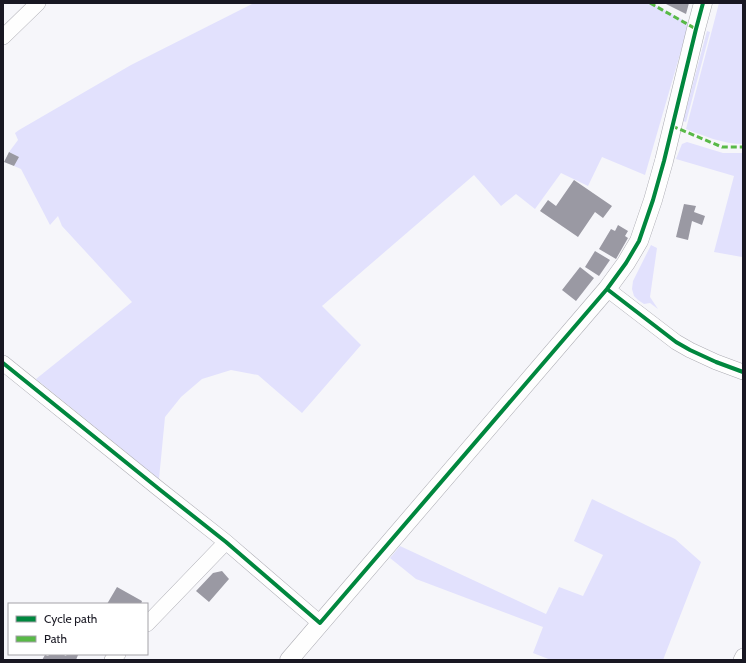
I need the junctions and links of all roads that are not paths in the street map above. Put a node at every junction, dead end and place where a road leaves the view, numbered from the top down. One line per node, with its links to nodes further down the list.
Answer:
1 (38, 3): 3 (street)
2 (703, 3): 4 (street)
3 (3, 37)
4 (607, 289): 6 (street); 9 (street)
5 (3, 363): 7 (street)
6 (743, 372)
7 (226, 542): 8 (street); 9 (street)
8 (148, 623)
9 (320, 623): 11 (street)
10 (743, 656): 12 (street)
11 (289, 660)
12 (741, 660)

